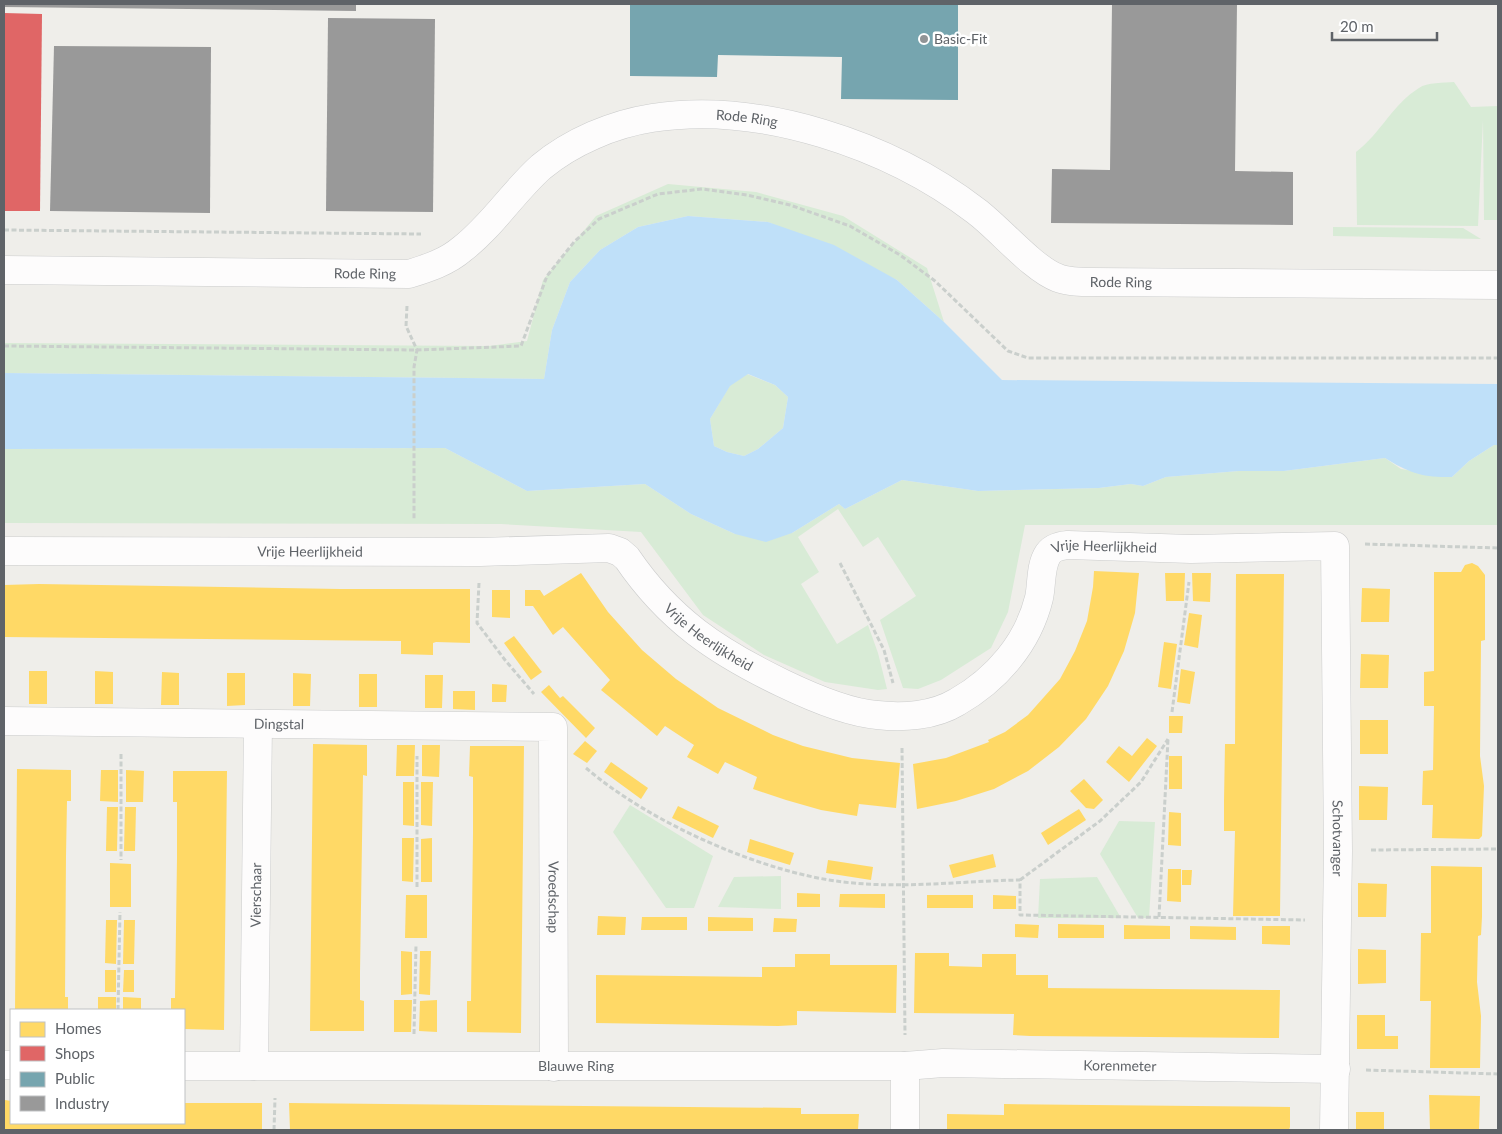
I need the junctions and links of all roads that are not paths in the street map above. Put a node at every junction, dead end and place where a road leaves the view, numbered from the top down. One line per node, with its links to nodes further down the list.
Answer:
1 (4, 270): 2 (street, Rode Ring)
2 (1498, 285)
3 (1348, 545): 4 (street, Vrije Heerlijkheid); 12 (street, Schotvanger)
4 (4, 550)
5 (4, 721): 6 (street, Dingstal)
6 (258, 724): 7 (street, Dingstal); 9 (street, Vierschaar)
7 (554, 727): 11 (street, Vroedschap)
8 (185, 1066): 9 (street, Blauwe Ring)
9 (254, 1066): 11 (street, Blauwe Ring)
10 (905, 1066): 11 (street, Blauwe Ring); 12 (street, Korenmeter); 13 (street)
11 (554, 1067)
12 (1336, 1069): 14 (street, Schotvanger)
13 (905, 1130)
14 (1334, 1130)

